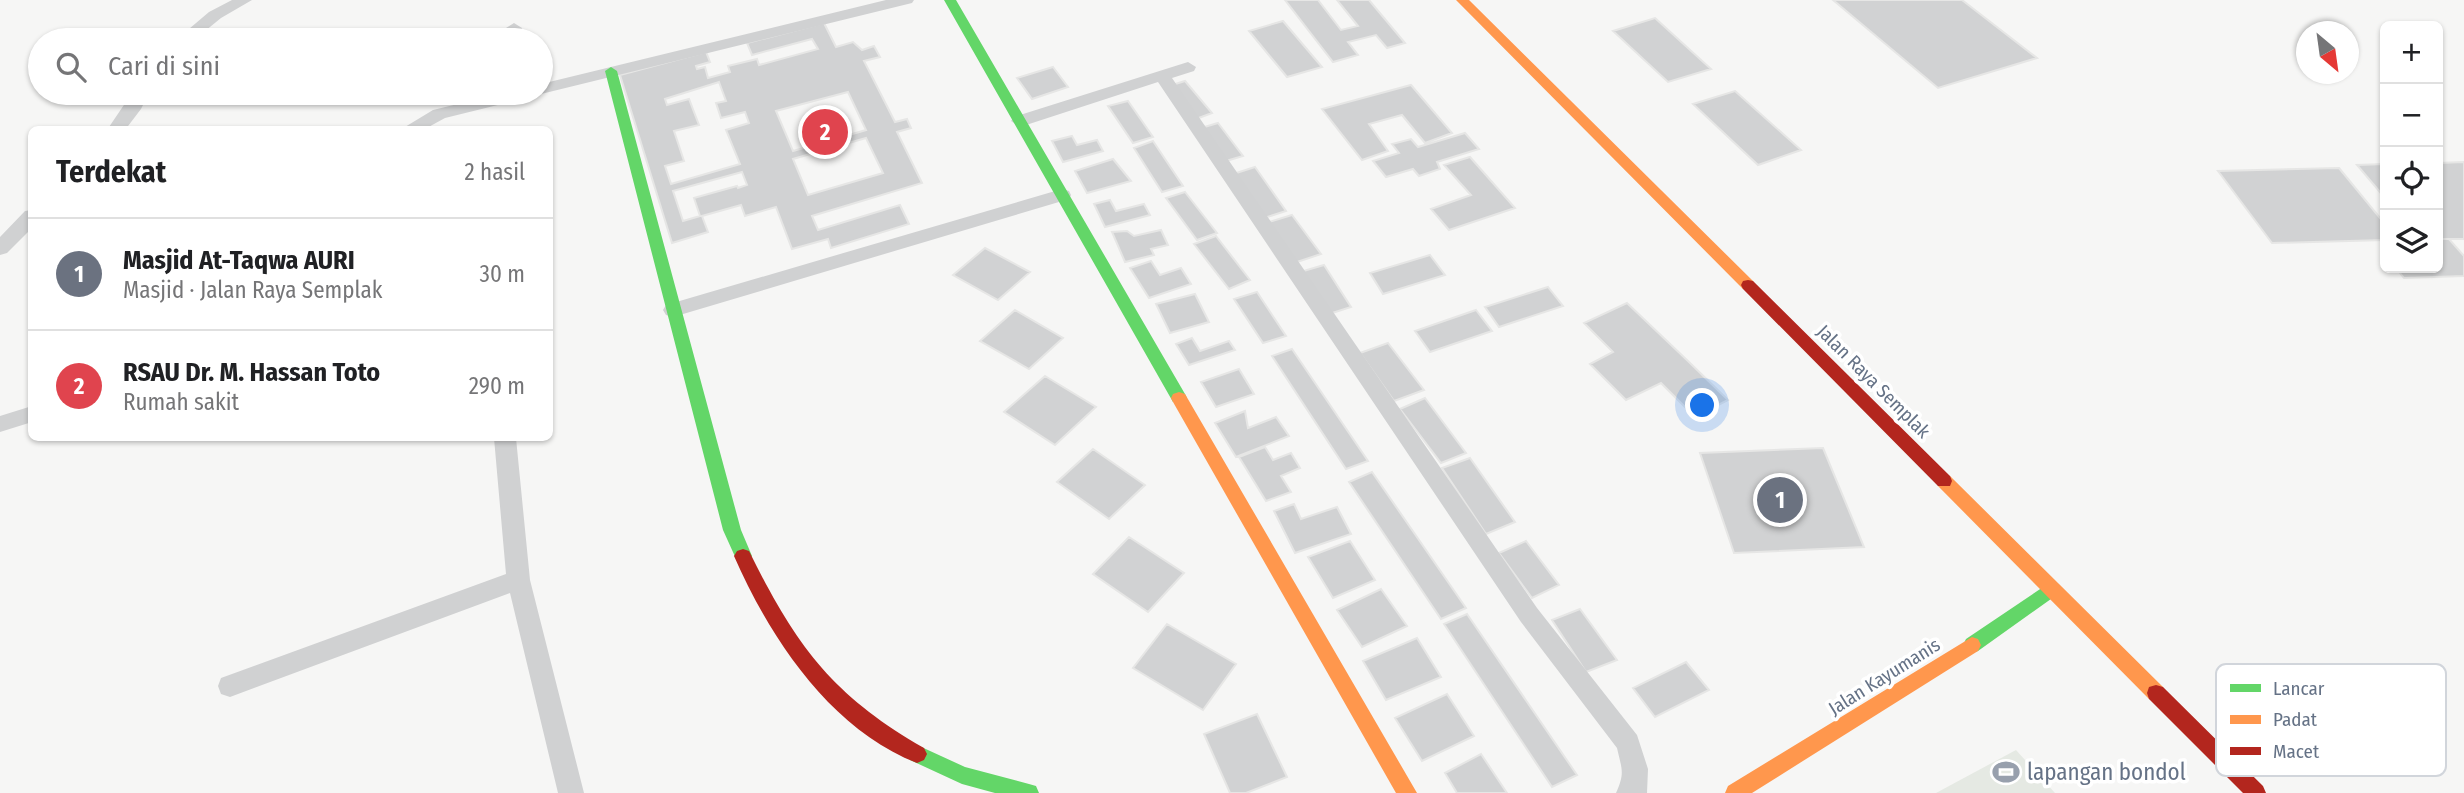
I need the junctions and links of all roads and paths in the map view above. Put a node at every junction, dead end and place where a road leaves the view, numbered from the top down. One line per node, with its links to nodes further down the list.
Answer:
1 (244, 0): 5 (street)
2 (906, 0): 7 (street)
3 (950, 0): 12 (street)
4 (1462, 0): 24 (street, Jalan Raya Semplak)
5 (199, 28)
6 (1188, 68): 8 (street)
7 (611, 71): 9 (street); 19 (street)
8 (1162, 76): 12 (street); 28 (street)
9 (553, 86)
10 (134, 105): 13 (street)
11 (475, 105): 14 (street)
12 (1020, 121): 15 (street)
13 (118, 126)
14 (416, 126)
15 (1062, 195): 19 (street); 31 (street)
16 (28, 220): 18 (street)
17 (28, 239): 18 (street)
18 (0, 248)
19 (673, 310): 30 (street)
20 (28, 415): 21 (street)
21 (0, 424)
22 (505, 441): 23 (street)
23 (518, 580): 25 (street); 29 (street)
24 (2052, 589): 26 (street, Jalan Raya Semplak); 32 (street, Jalan Kayumanis)
25 (230, 686)
26 (2216, 753)
27 (2239, 776): 33 (street, Jalan Raya Semplak)
28 (1638, 792)
29 (571, 793)
30 (1029, 793)
31 (1407, 793)
32 (1735, 793)
33 (2256, 793)

